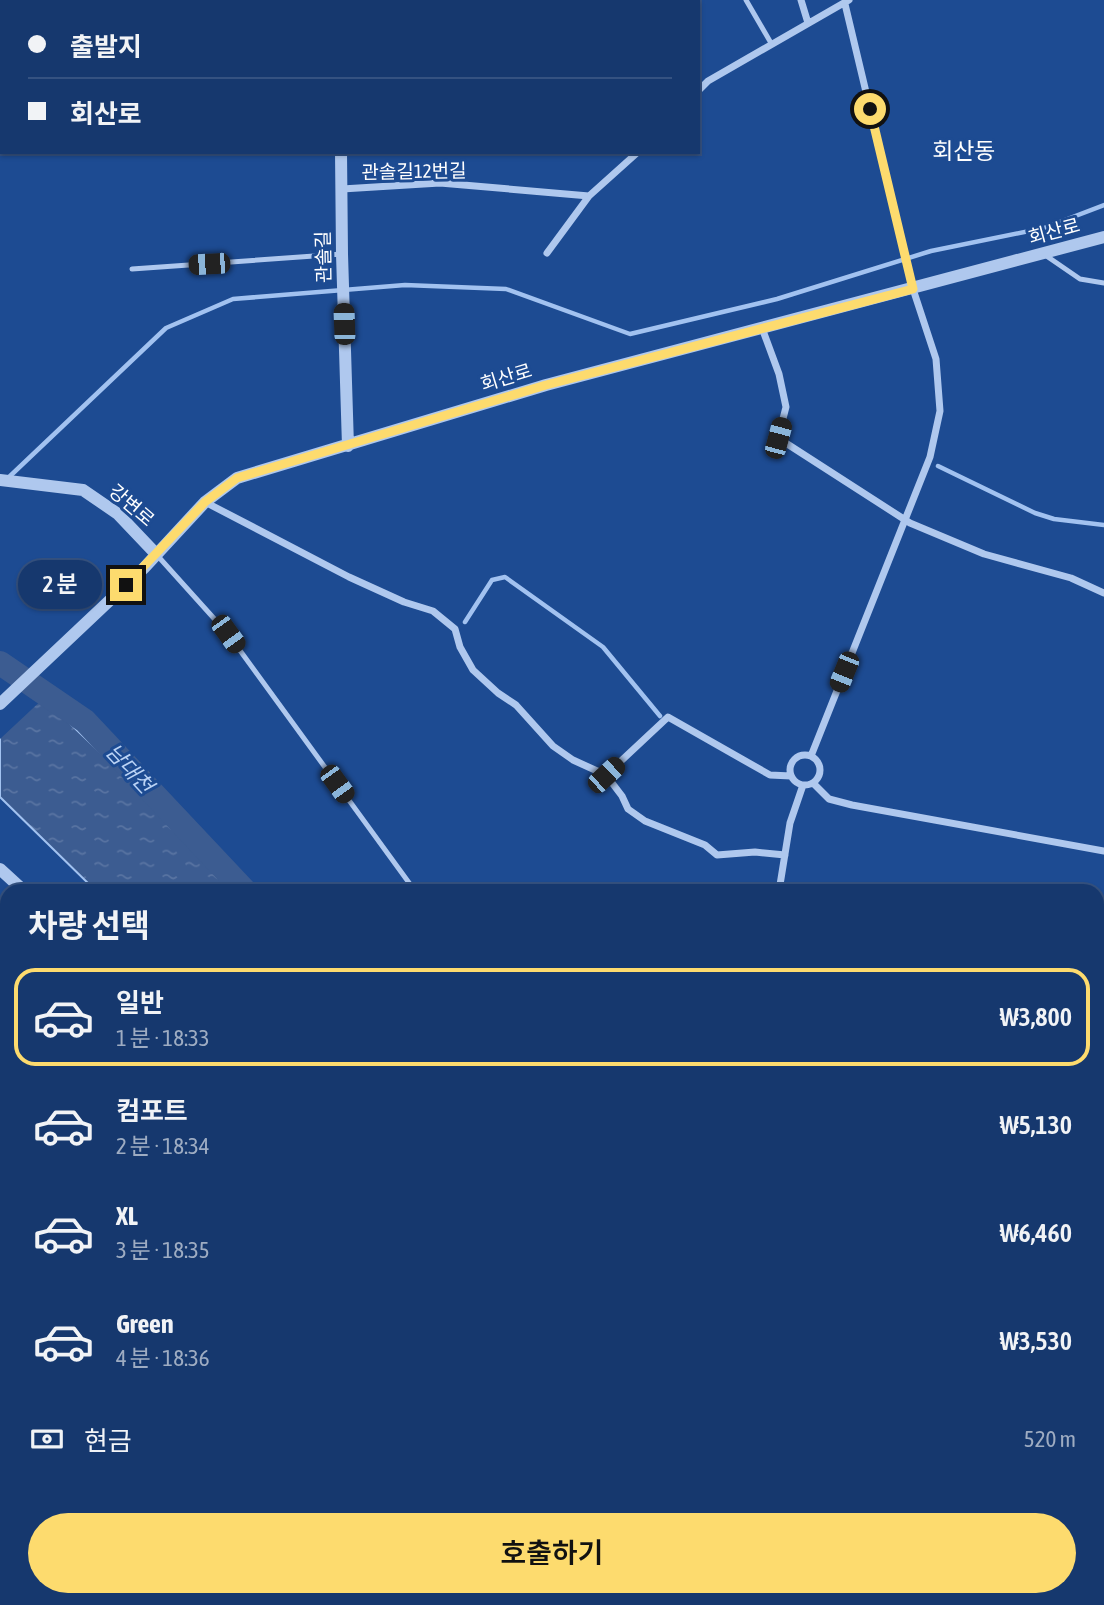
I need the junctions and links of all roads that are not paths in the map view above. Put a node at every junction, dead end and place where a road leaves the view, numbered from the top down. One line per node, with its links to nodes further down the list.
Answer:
1 (746, 0): 5 (lane)
2 (800, 0): 4 (street)
3 (847, 2): 4 (street); 17 (street)
4 (808, 23): 5 (street)
5 (771, 43): 6 (street)
6 (700, 89)
7 (341, 154): 9 (street, 관솔길)
8 (636, 154): 10 (street)
9 (342, 189): 10 (street, 관솔길12번길); 13 (street, 관솔길)
10 (589, 196): 12 (street)
11 (1104, 237): 14 (street, 회산로)
12 (547, 253)
13 (342, 254): 15 (lane); 19 (street, 관솔길)
14 (1042, 254): 16 (lane); 17 (street, 회산로)
15 (132, 269)
16 (1104, 284)
17 (913, 289): 18 (street, 회산로); 22 (street)
18 (762, 328): 19 (street, 회산로); 22 (street)
19 (348, 446): 21 (street, 회산로)
20 (0, 480): 23 (street, 강변로)
21 (205, 502): 23 (street, 회산로); 27 (street)
22 (904, 519): 24 (street); 26 (street)
23 (156, 554): 25 (street, 회산로); 35 (lane)
24 (1104, 593)
25 (0, 704)
26 (811, 756): 28 (street); 29 (street)
27 (606, 775): 28 (street); 32 (street)
28 (791, 776): 30 (street)
29 (813, 783): 30 (street); 31 (street)
30 (803, 785): 32 (street)
31 (1104, 851)
32 (785, 855): 36 (street)
33 (0, 869): 34 (street)
34 (16, 884)
35 (410, 884)
36 (780, 884)

